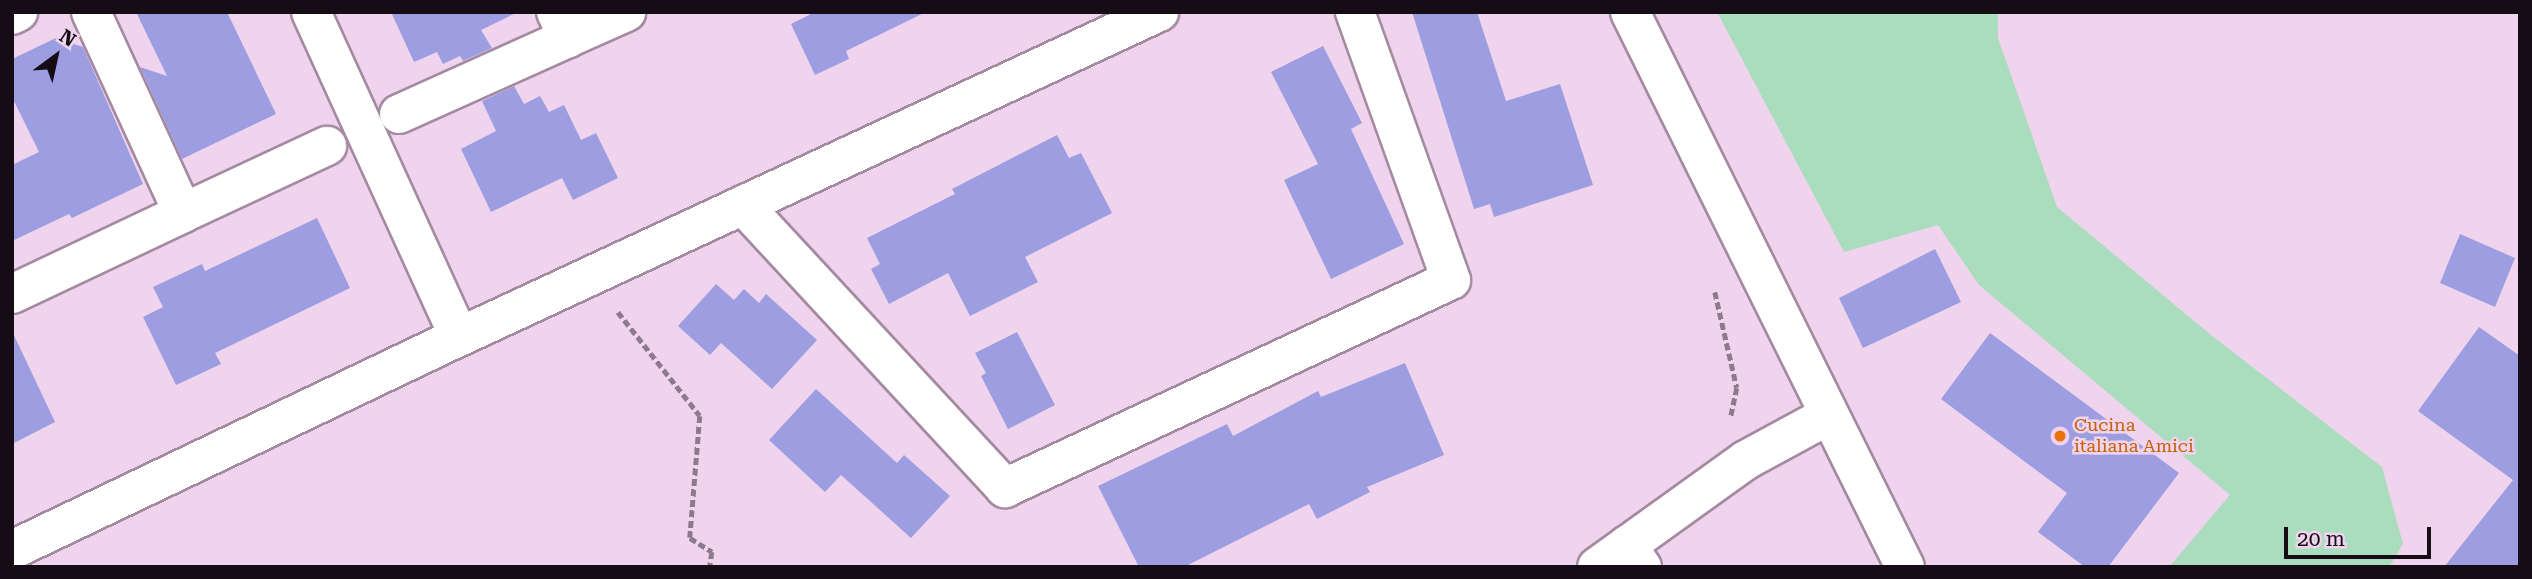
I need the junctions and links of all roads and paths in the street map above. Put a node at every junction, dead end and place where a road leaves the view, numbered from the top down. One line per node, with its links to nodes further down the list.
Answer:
1 (18, 12): 8 (street)
2 (91, 12): 13 (street)
3 (311, 12): 17 (street)
4 (626, 12): 9 (street)
5 (1159, 12): 12 (street)
6 (1355, 12): 12 (street)
7 (1630, 12): 18 (street)
8 (12, 15)
9 (562, 25): 10 (street)
10 (399, 114)
11 (327, 146): 13 (street)
12 (743, 205): 17 (street)
13 (183, 213): 15 (street)
14 (1714, 284): 19 (path)
15 (12, 294)
16 (615, 309): 22 (path)
17 (460, 337): 20 (street)
18 (1829, 415): 21 (street); 23 (street)
19 (1730, 421)
20 (12, 550)
21 (1622, 560)
22 (710, 567)
23 (1905, 567)

